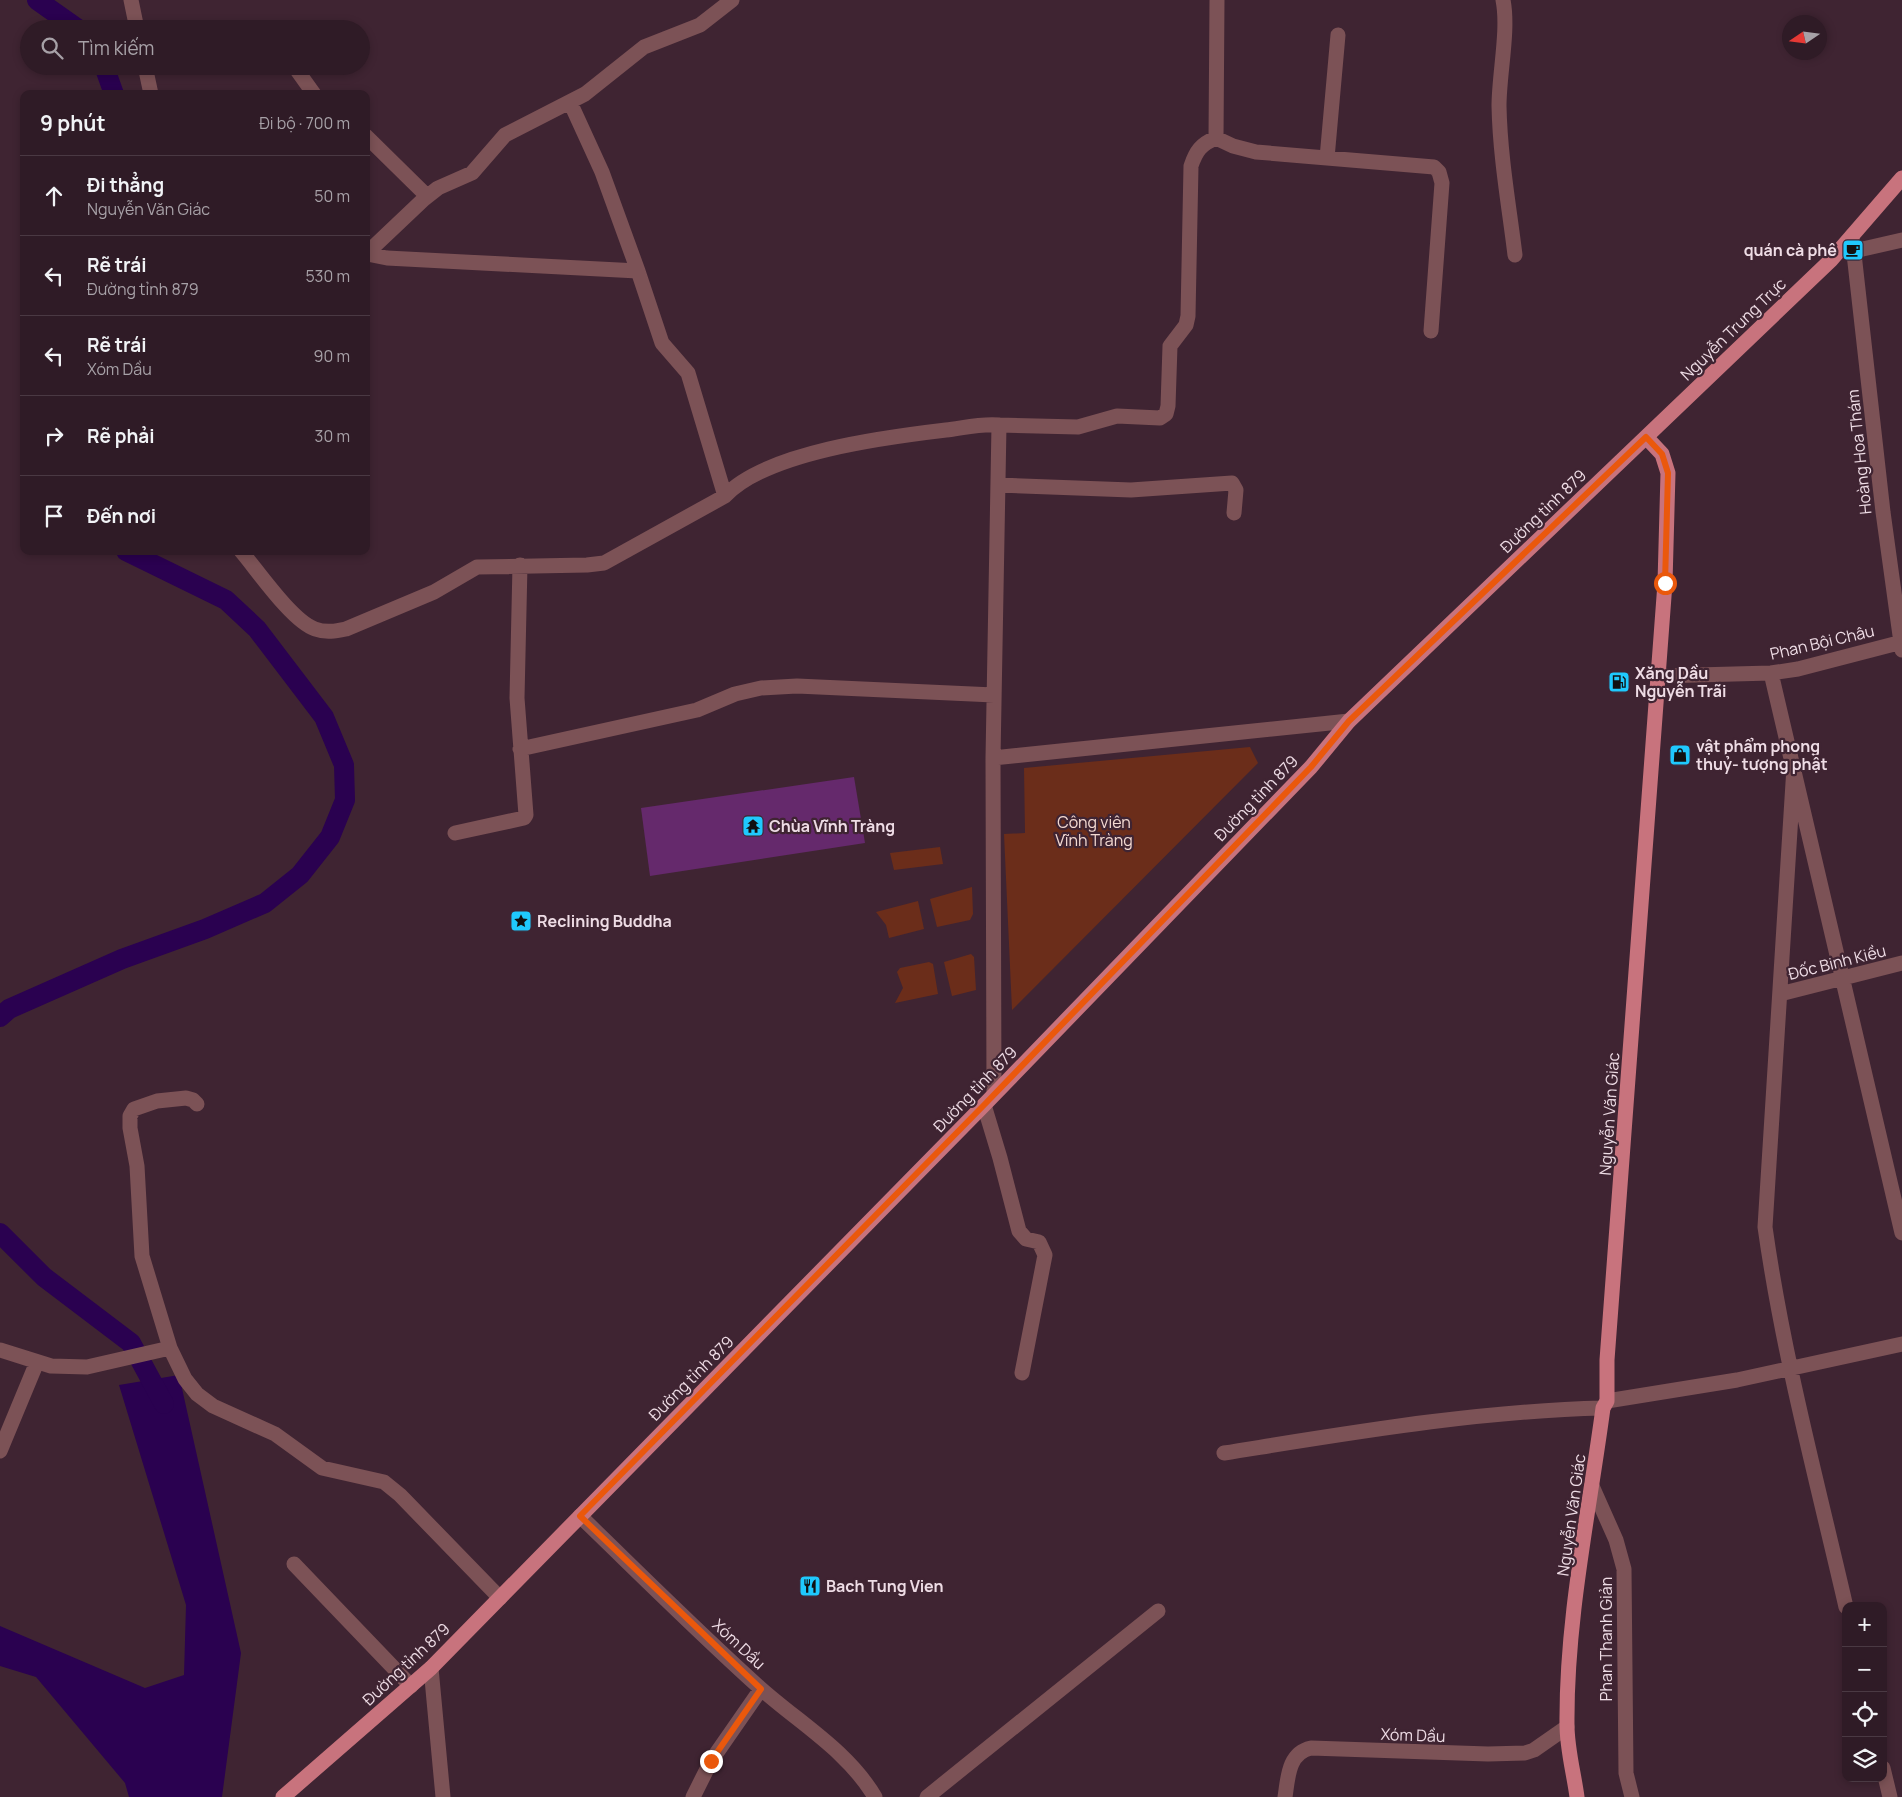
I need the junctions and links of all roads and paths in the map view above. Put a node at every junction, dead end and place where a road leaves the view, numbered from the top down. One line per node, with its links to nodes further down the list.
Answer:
1 (131, 0): 5 (street)
2 (732, 0): 11 (street)
3 (1217, 0): 12 (street)
4 (1503, 0): 21 (street)
5 (135, 20)
6 (1338, 35): 14 (street)
7 (147, 75): 9 (street)
8 (300, 75): 10 (street)
9 (150, 90)
10 (311, 90)
11 (570, 102): 16 (street); 22 (street)
12 (1216, 138): 14 (street); 24 (street)
13 (370, 140): 16 (street)
14 (1327, 158): 23 (street)
15 (1902, 178): 18 (main road, Nguyễn Trung Trực)
16 (427, 196): 19 (street)
17 (1902, 240): 18 (street)
18 (1853, 243): 25 (main road, Nguyễn Trung Trực); 31 (street, Hoàng Hoa Thám)
19 (370, 251)
20 (370, 255): 22 (street)
21 (1514, 255)
22 (638, 271): 27 (street)
23 (1430, 331)
24 (999, 425): 26 (street); 27 (street)
25 (1646, 437): 33 (main road, Nguyễn Văn Giác); 35 (main road, Đường tỉnh 879)
26 (999, 485): 28 (street); 34 (street)
27 (725, 496): 30 (street)
28 (1234, 513)
29 (244, 555): 30 (street)
30 (520, 566): 36 (street)
31 (1901, 644): 32 (street, Phan Bội Châu)
32 (1771, 673): 33 (street, Phan Bội Châu); 38 (street)
33 (1659, 676): 52 (main road, Nguyễn Văn Giác)
34 (994, 695): 36 (street); 37 (street)
35 (1349, 721): 37 (street); 43 (main road, Đường tỉnh 879)
36 (520, 749): 39 (street)
37 (993, 758): 43 (street)
38 (1794, 767): 41 (street); 42 (street)
39 (455, 833)
40 (1902, 963): 41 (street, Đốc Binh Kiều)
41 (1843, 978): 42 (street, Đốc Binh Kiều); 45 (street)
42 (1780, 994): 50 (street)
43 (989, 1100): 51 (street); 56 (main road, Đường tỉnh 879)
44 (197, 1104): 47 (street)
45 (1902, 1233)
46 (1902, 1344): 50 (street)
47 (167, 1349): 49 (street); 58 (street)
48 (0, 1350): 49 (street)
49 (37, 1362): 53 (street)
50 (1791, 1370): 52 (street); 59 (street)
51 (1022, 1373)
52 (1605, 1405): 54 (street); 55 (main road, Nguyễn Văn Giác)
53 (0, 1452)
54 (1224, 1453)
55 (1592, 1486): 64 (main road, Nguyễn Văn Giác); 73 (street, Phan Thanh Giản)
56 (580, 1516): 58 (main road, Đường tỉnh 879); 63 (street, Xóm Dầu)
57 (294, 1564): 62 (street)
58 (500, 1598): 61 (main road, Đường tỉnh 879)
59 (1845, 1602)
60 (1158, 1611): 70 (street)
61 (432, 1668): 62 (main road, Đường tỉnh 879); 67 (street)
62 (411, 1686): 66 (main road, Đường tỉnh 879)
63 (761, 1689): 68 (street); 69 (street, Xóm Dầu)
64 (1567, 1727): 71 (street, Xóm Dầu); 72 (main road, Nguyễn Văn Giác)
65 (1886, 1782): 74 (street)
66 (283, 1797)
67 (443, 1797)
68 (693, 1797)
69 (874, 1797)
70 (927, 1797)
71 (1284, 1797)
72 (1577, 1797)
73 (1632, 1797)
74 (1890, 1797)

